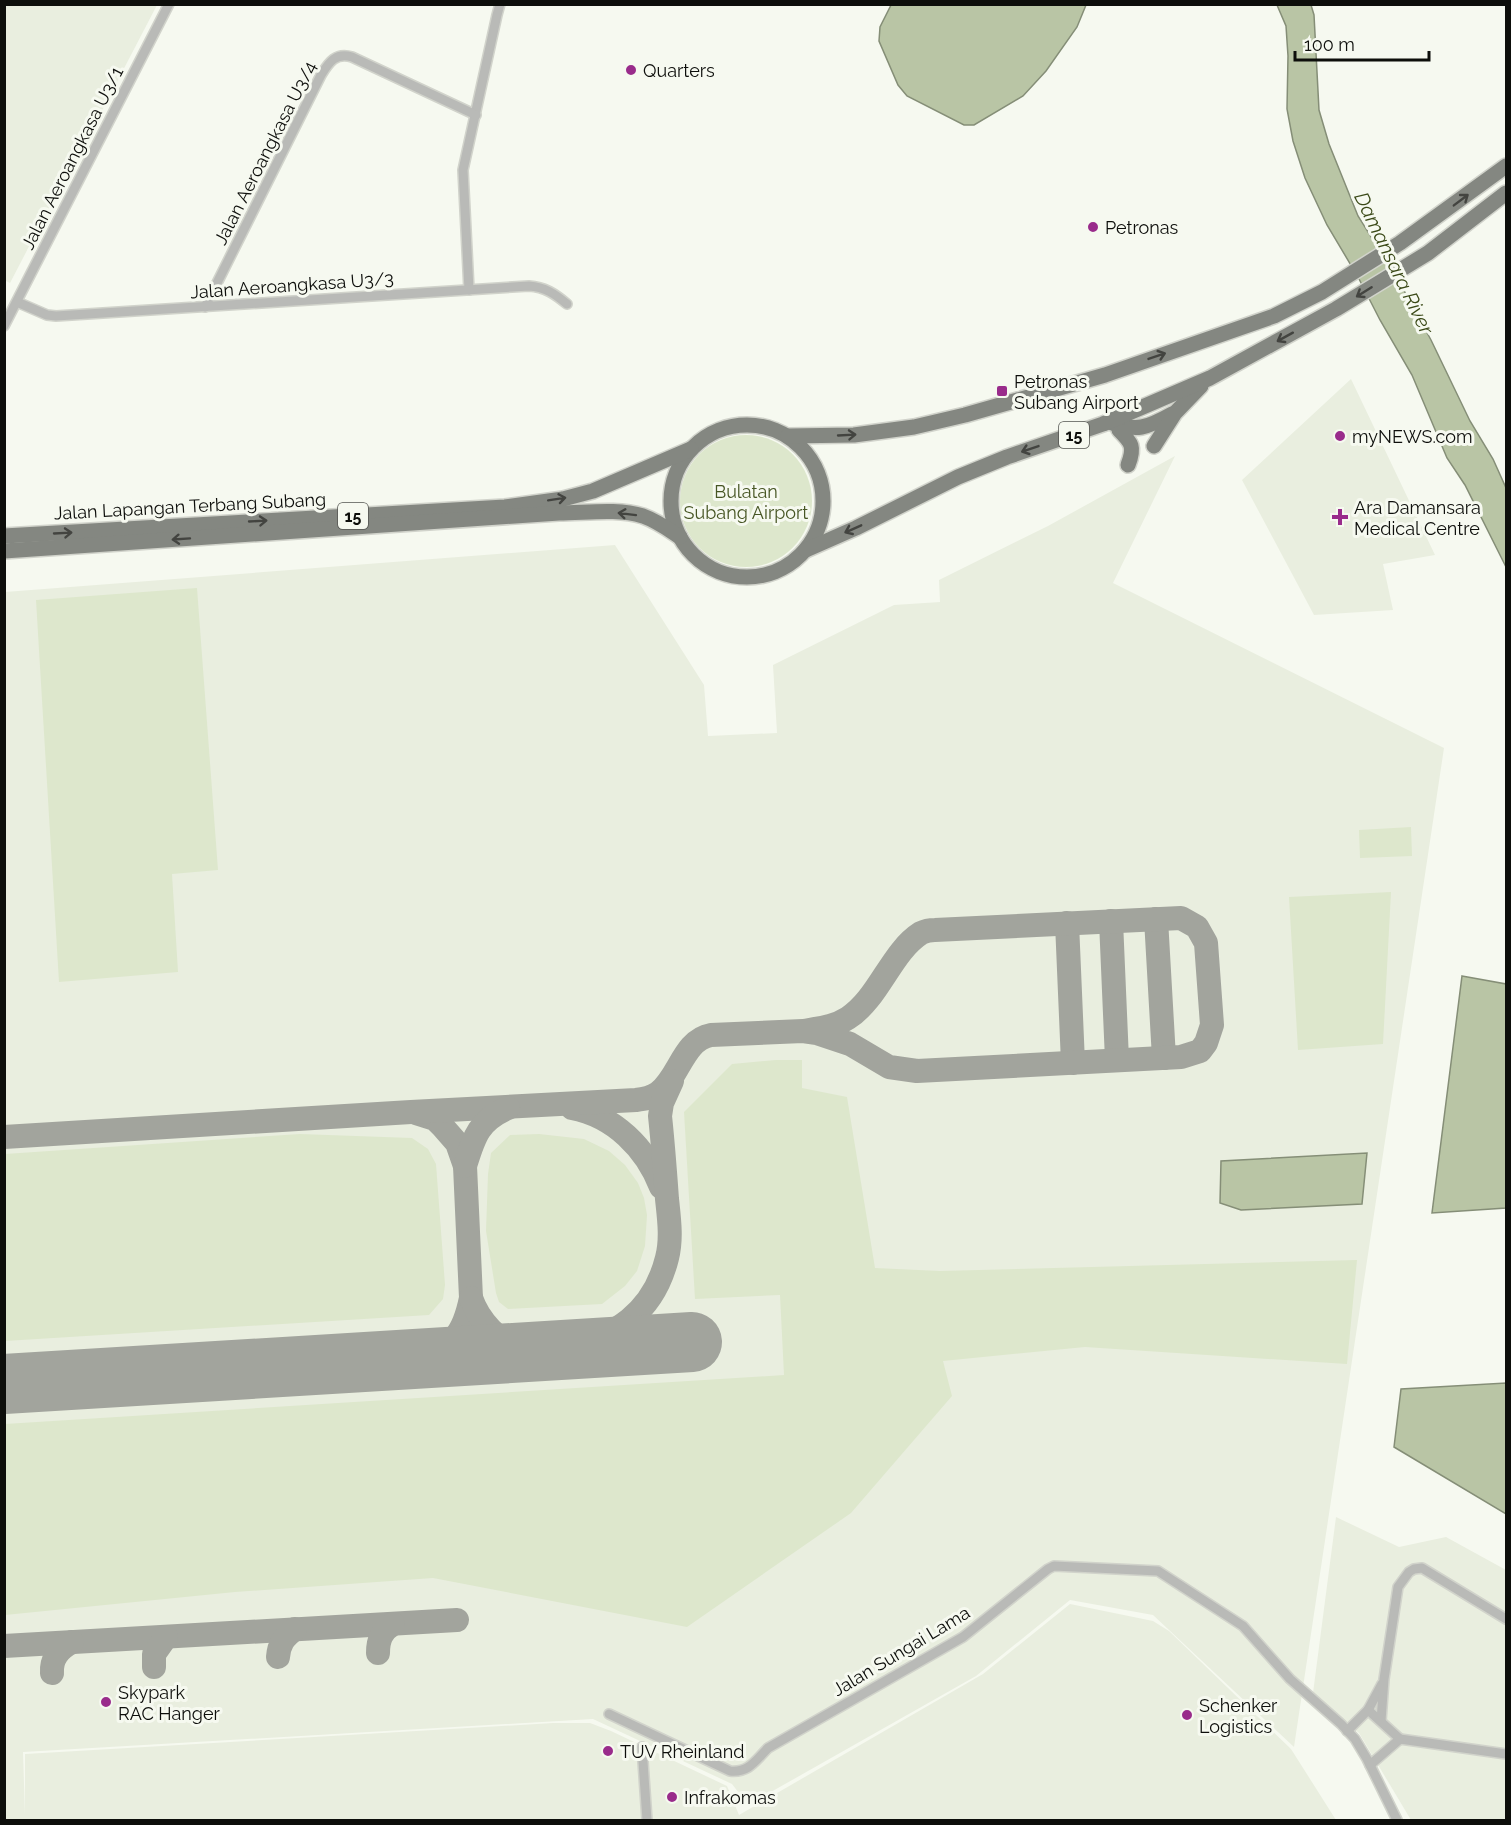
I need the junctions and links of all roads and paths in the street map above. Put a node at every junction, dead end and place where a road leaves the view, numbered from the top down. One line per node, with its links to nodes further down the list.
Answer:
1 (170, 4): 7 (street, Jalan Aeroangkasa U3/1)
2 (500, 4): 3 (street)
3 (476, 115): 6 (street); 9 (street, Jalan Aeroangkasa U3/4)
4 (1506, 166): 14 (main road, 15, one-way to 4)
5 (1506, 193): 11 (main road, 15, one-way to 11)
6 (469, 290): 8 (street, Jalan Aeroangkasa U3/3); 9 (street, Jalan Aeroangkasa U3/3)
7 (17, 302): 9 (street, Jalan Aeroangkasa U3/3); 10 (street, Jalan Aeroangkasa U3/1)
8 (567, 304)
9 (205, 307)
10 (4, 326)
11 (1210, 378): 12 (main road); 13 (main road, 15)
12 (1175, 413): 13 (main road); 13 (main road)
13 (1110, 425): 16 (main road); 19 (main road, 15, one-way to 19)
14 (788, 436): 15 (main road, 15); 19 (main road, 15)
15 (691, 449): 17 (main road, Jalan Lapangan Terbang Subang / 15, one-way to 15); 18 (main road, 15)
16 (1128, 465)
17 (4, 536)
18 (680, 537): 19 (main road, 15); 20 (main road, Jalan Lapangan Terbang Subang / 15, one-way to 20)
19 (806, 550)
20 (4, 551)
21 (1506, 1619): 22 (street)
22 (1384, 1679): 23 (street); 25 (street)
23 (1368, 1710): 25 (street); 26 (street)
24 (609, 1714): 26 (street, Jalan Sungai Lama)
25 (1381, 1721): 27 (street)
26 (1347, 1731): 30 (street, Jalan Sungai Lama)
27 (1400, 1739): 29 (street); 30 (street)
28 (642, 1747): 31 (street)
29 (1506, 1754)
30 (1370, 1765): 32 (street, Jalan Sungai Lama)
31 (647, 1821)
32 (1397, 1821)

